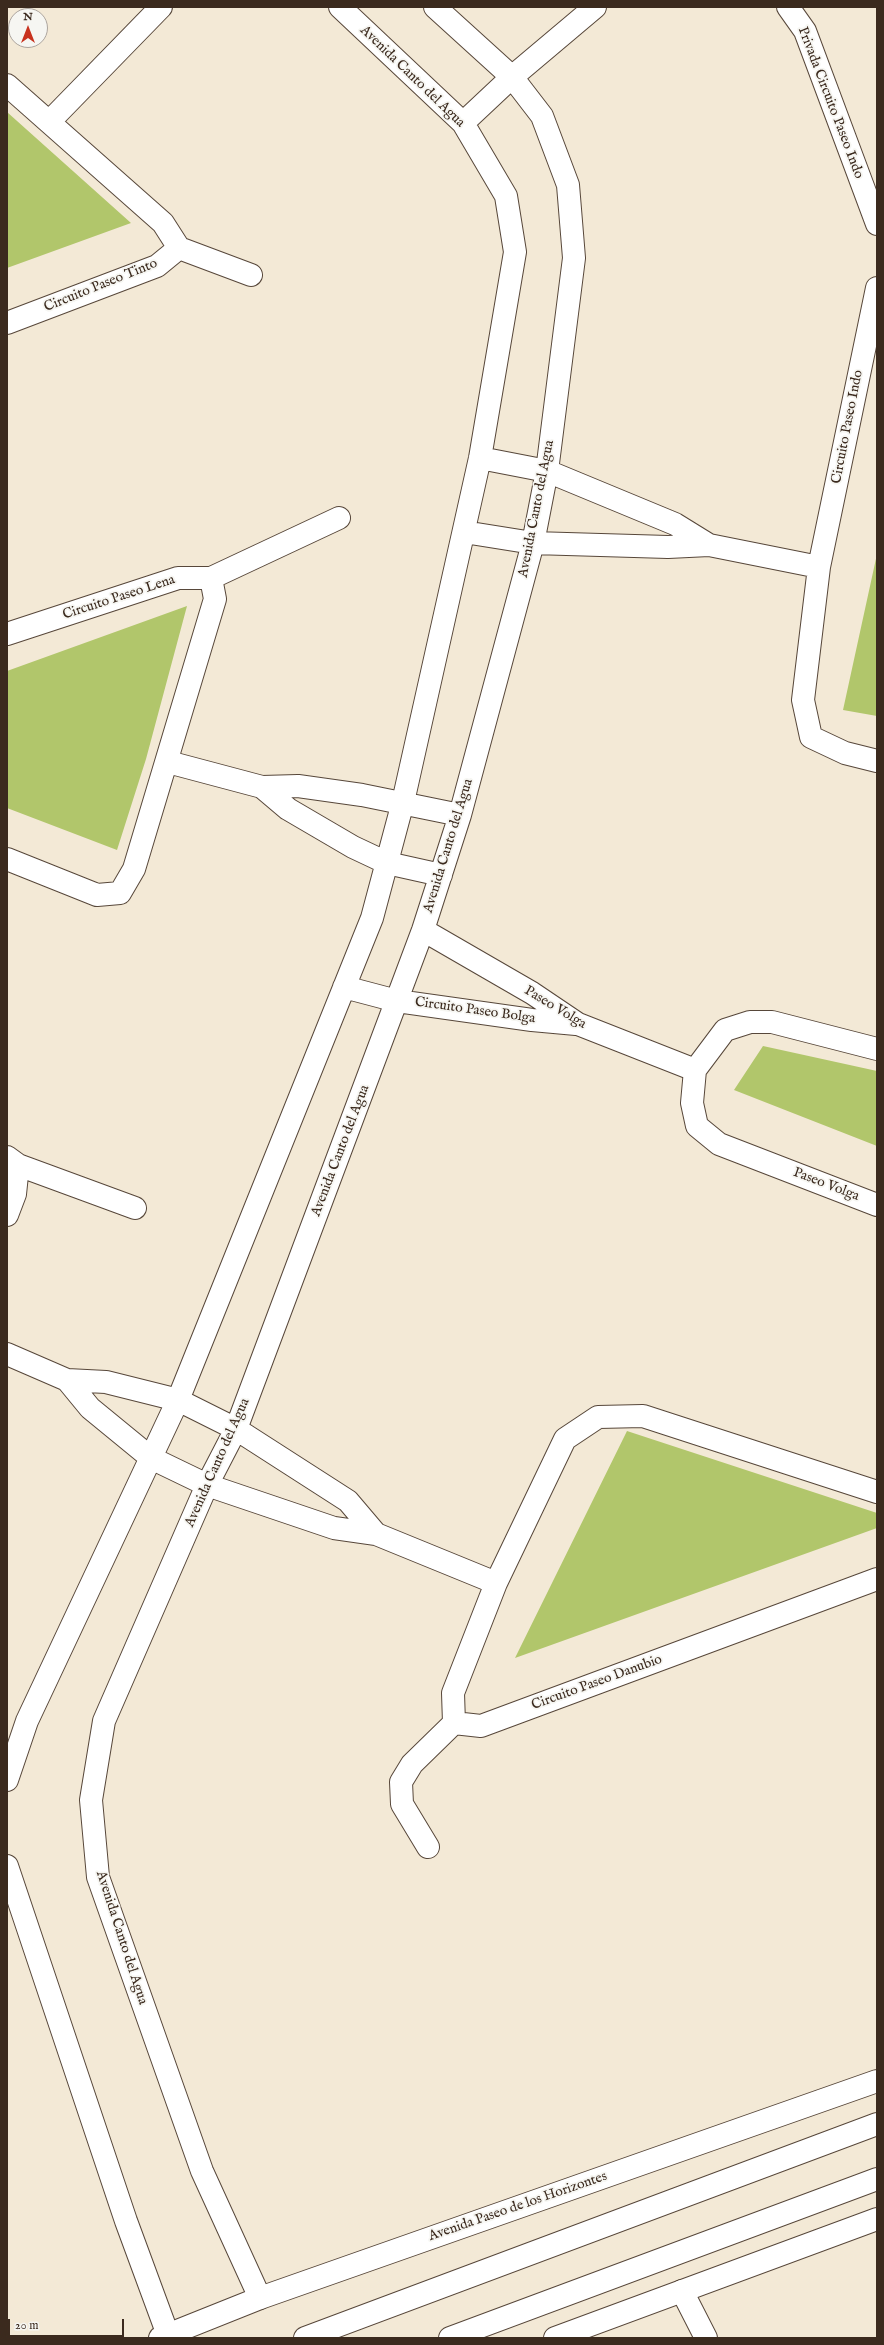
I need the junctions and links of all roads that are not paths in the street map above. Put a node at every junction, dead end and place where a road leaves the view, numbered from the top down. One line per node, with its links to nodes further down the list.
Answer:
1 (161, 7): 8 (street)
2 (340, 7): 9 (street, Avenida Canto del Agua)
3 (435, 7): 6 (street, Avenida Canto del Agua)
4 (595, 7): 6 (street)
5 (788, 7): 10 (street, Privada Circuito Paseo Indo)
6 (512, 77): 9 (street); 16 (street, Avenida Canto del Agua)
7 (7, 85): 8 (street)
8 (48, 122): 11 (street)
9 (463, 123): 15 (street, Avenida Canto del Agua)
10 (877, 224)
11 (179, 248): 12 (street); 14 (street, Circuito Paseo Tinto)
12 (251, 275)
13 (877, 288): 21 (street, Circuito Paseo Indo)
14 (7, 323)
15 (480, 458): 16 (street); 18 (street, Avenida Canto del Agua)
16 (547, 471): 19 (street, Avenida Canto del Agua); 20 (street)
17 (339, 518): 22 (street)
18 (464, 532): 19 (street); 27 (street, Avenida Canto del Agua)
19 (533, 543): 20 (street); 28 (street, Avenida Canto del Agua)
20 (709, 545): 21 (street)
21 (819, 567): 24 (street, Circuito Paseo Indo)
22 (211, 578): 23 (street, Circuito Paseo Lena); 25 (street)
23 (7, 634)
24 (877, 761)
25 (168, 762): 26 (street); 29 (street)
26 (262, 788): 27 (street); 30 (street)
27 (403, 802): 28 (street); 30 (street, Avenida Canto del Agua)
28 (460, 815): 31 (street, Avenida Canto del Agua)
29 (7, 859)
30 (387, 863): 31 (street); 33 (street, Avenida Canto del Agua)
31 (441, 875): 32 (street, Avenida Canto del Agua)
32 (423, 930): 34 (street, Avenida Canto del Agua); 35 (street, Paseo Volga)
33 (344, 987): 34 (street, Circuito Paseo Bolga); 44 (street, Avenida Canto del Agua)
34 (397, 1001): 35 (street, Circuito Paseo Bolga); 45 (street, Avenida Canto del Agua)
35 (578, 1024): 37 (street, Paseo Volga)
36 (877, 1049): 37 (street)
37 (695, 1070): 39 (street, Paseo Volga)
38 (12, 1161): 40 (street); 41 (street)
39 (877, 1205)
40 (135, 1208)
41 (7, 1215)
42 (7, 1354): 43 (street)
43 (67, 1380): 44 (street); 46 (street)
44 (178, 1400): 45 (street); 46 (street, Avenida Canto del Agua)
45 (236, 1429): 47 (street, Avenida Canto del Agua); 49 (street)
46 (151, 1458): 47 (street); 53 (street, Avenida Canto del Agua)
47 (207, 1485): 49 (street); 61 (street, Avenida Canto del Agua)
48 (877, 1492): 51 (street)
49 (376, 1534): 51 (street)
50 (877, 1579): 52 (street, Circuito Paseo Danubio)
51 (496, 1583): 52 (street)
52 (454, 1723): 54 (street)
53 (7, 1780)
54 (428, 1847)
55 (7, 1866): 62 (street)
56 (877, 2081): 61 (street, Avenida Paseo de los Horizontes)
57 (877, 2124): 63 (street)
58 (877, 2179): 64 (street)
59 (877, 2219): 60 (street)
60 (682, 2292): 65 (street); 66 (street)
61 (260, 2298): 62 (street, Avenida Paseo de los Horizontes)
62 (164, 2337)
63 (305, 2338)
64 (450, 2338)
65 (555, 2338)
66 (706, 2338)

